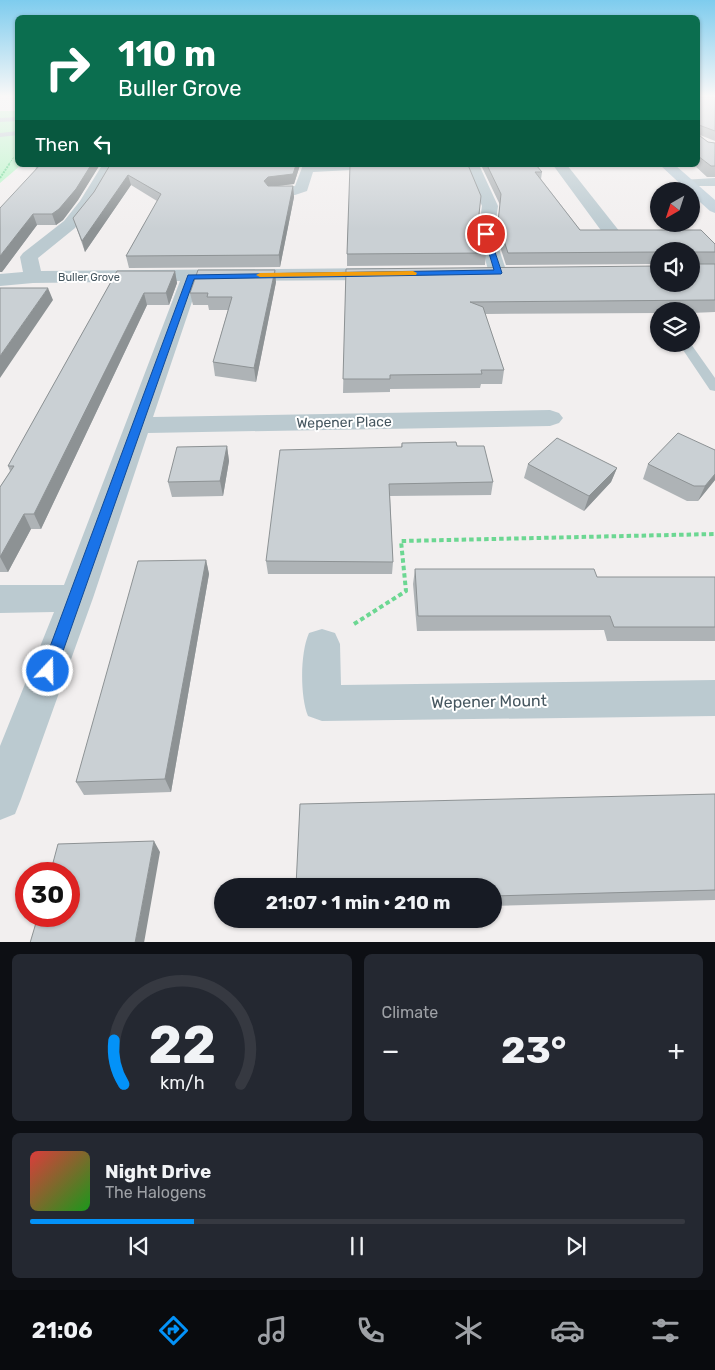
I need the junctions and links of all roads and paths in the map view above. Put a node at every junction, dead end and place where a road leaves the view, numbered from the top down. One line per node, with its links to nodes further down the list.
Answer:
1 (15, 156): 7 (path)
2 (306, 167): 11 (street)
3 (473, 167): 18 (street)
4 (562, 167): 14 (street)
5 (669, 167): 8 (main road)
6 (106, 170): 20 (street)
7 (0, 178)
8 (686, 182)
9 (715, 182): 10 (street)
10 (700, 183)
11 (274, 192)
12 (700, 195): 13 (main road)
13 (715, 208)
14 (614, 236)
15 (517, 272): 18 (street)
16 (402, 273): 19 (street, Buller Grove)
17 (479, 273): 18 (street)
18 (498, 273)
19 (191, 276): 20 (street, Buller Grove); 25 (street)
20 (33, 277): 21 (street, Buller Grove)
21 (0, 280)
22 (691, 352): 23 (lane)
23 (715, 387)
24 (550, 418): 25 (street, Wepener Place)
25 (138, 425): 27 (street)
26 (715, 534): 29 (path)
27 (76, 598): 28 (street); 31 (street)
28 (0, 599)
29 (322, 644): 30 (street, Wepener Mount)
30 (715, 698)
31 (0, 798)

